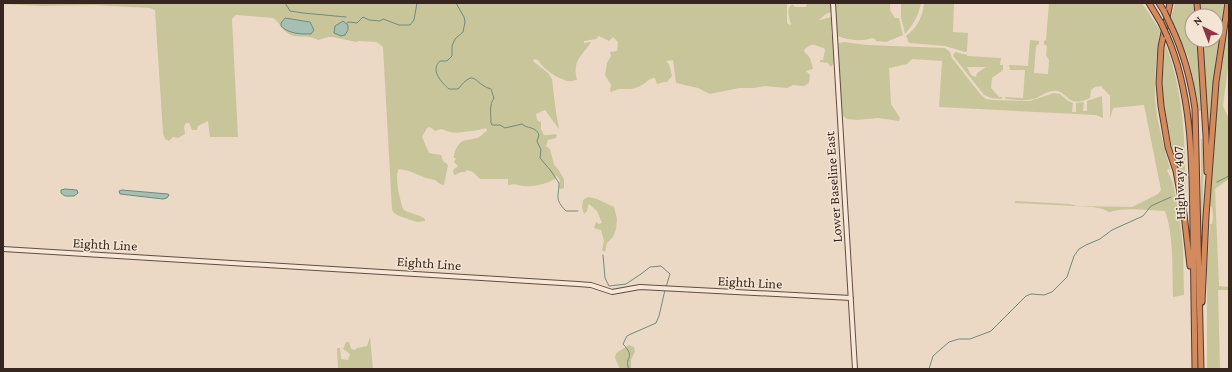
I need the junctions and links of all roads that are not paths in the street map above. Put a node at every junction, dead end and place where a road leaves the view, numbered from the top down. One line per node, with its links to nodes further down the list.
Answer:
1 (833, 3): 9 (street, Lower Baseline East)
2 (1149, 3): 10 (highway, Highway 407, bridge)
3 (1159, 3): 11 (highway, Highway 407, bridge)
4 (1170, 3): 10 (highway)
5 (1228, 3): 7 (highway)
6 (1200, 48): 7 (highway)
7 (1207, 207): 11 (highway)
8 (3, 249): 9 (street, Eighth Line)
9 (851, 298): 12 (street, Lower Baseline East)
10 (1194, 321): 13 (highway, Highway 407)
11 (1201, 321): 14 (highway, Highway 407)
12 (855, 369)
13 (1195, 369)
14 (1201, 369)

